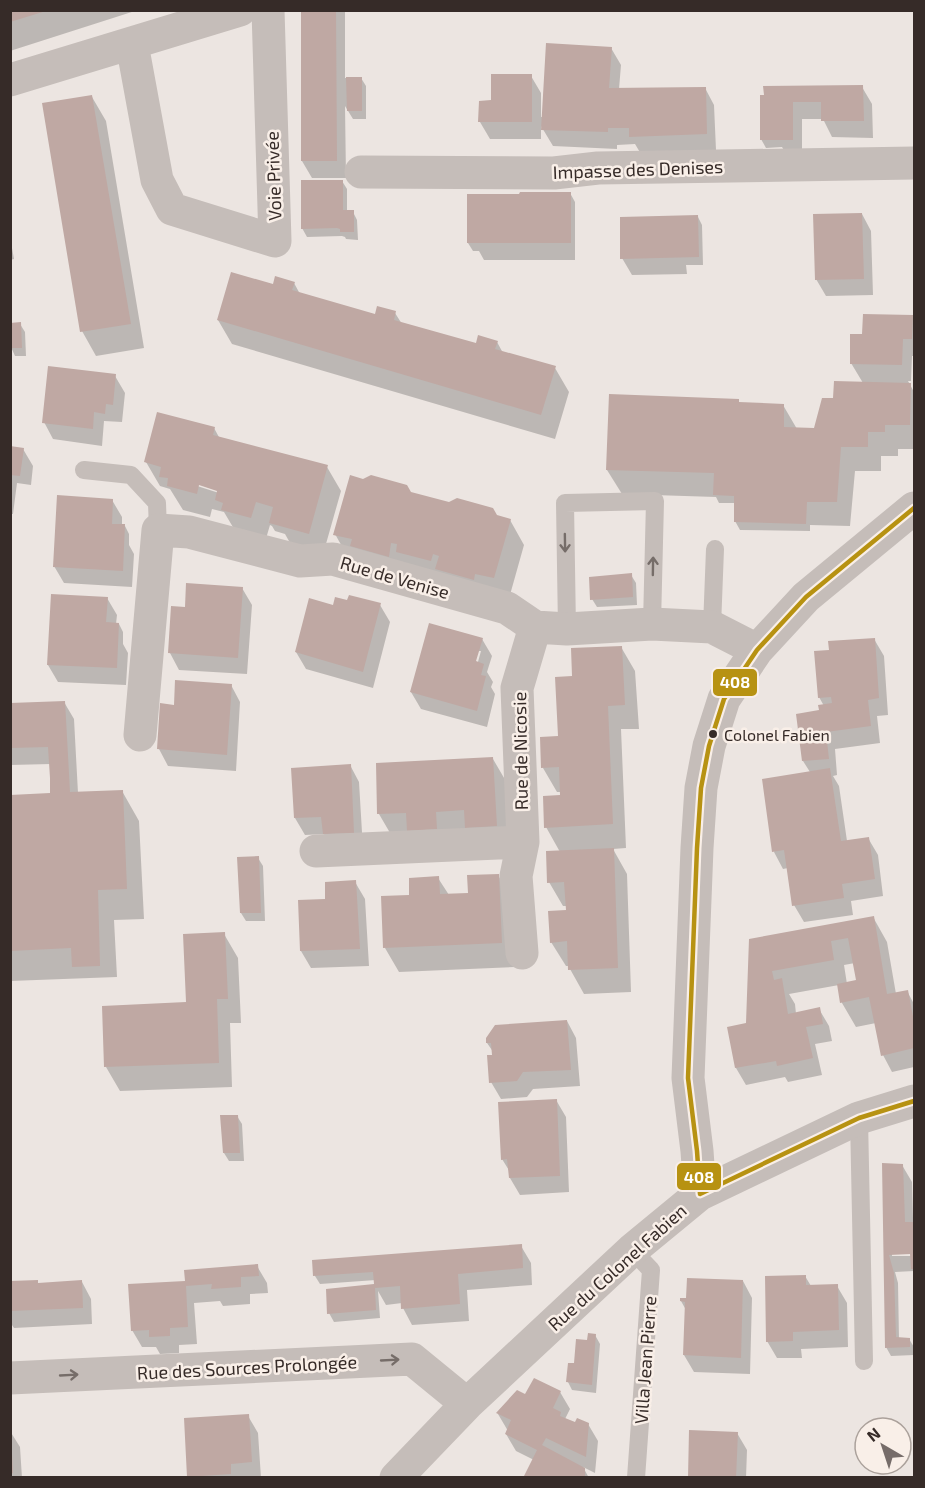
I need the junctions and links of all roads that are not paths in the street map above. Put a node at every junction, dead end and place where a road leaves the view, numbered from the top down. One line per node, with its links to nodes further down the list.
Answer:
1 (240, 10): 3 (street)
2 (268, 10): 3 (street, Voie Privée)
3 (132, 44): 4 (street)
4 (10, 80)
5 (915, 163): 6 (street, Impasse des Denises)
6 (361, 172)
7 (84, 470): 9 (lane)
8 (915, 508): 14 (street, Rue du Colonel Fabien)
9 (158, 530): 13 (street, Rue de Venise); 15 (street)
10 (715, 549): 12 (lane)
11 (652, 624): 12 (street); 13 (street); 13 (lane, one-way to 13)
12 (712, 627): 14 (street)
13 (551, 628): 16 (street, Rue de Nicosie)
14 (757, 650): 21 (street, Rue du Colonel Fabien)
15 (140, 735)
16 (523, 842): 17 (street); 18 (street, Rue de Nicosie)
17 (316, 851)
18 (522, 953)
19 (915, 1101): 20 (street)
20 (859, 1118): 21 (street); 23 (lane)
21 (700, 1194): 22 (street, Rue du Colonel Fabien)
22 (632, 1250): 25 (street, Rue du Colonel Fabien); 27 (lane, Villa Jean Pierre)
23 (864, 1361)
24 (10, 1378): 25 (street, Rue des Sources Prolongée, one-way to 25)
25 (467, 1404): 26 (street, Rue du Colonel Fabien)
26 (396, 1478)
27 (636, 1478)

